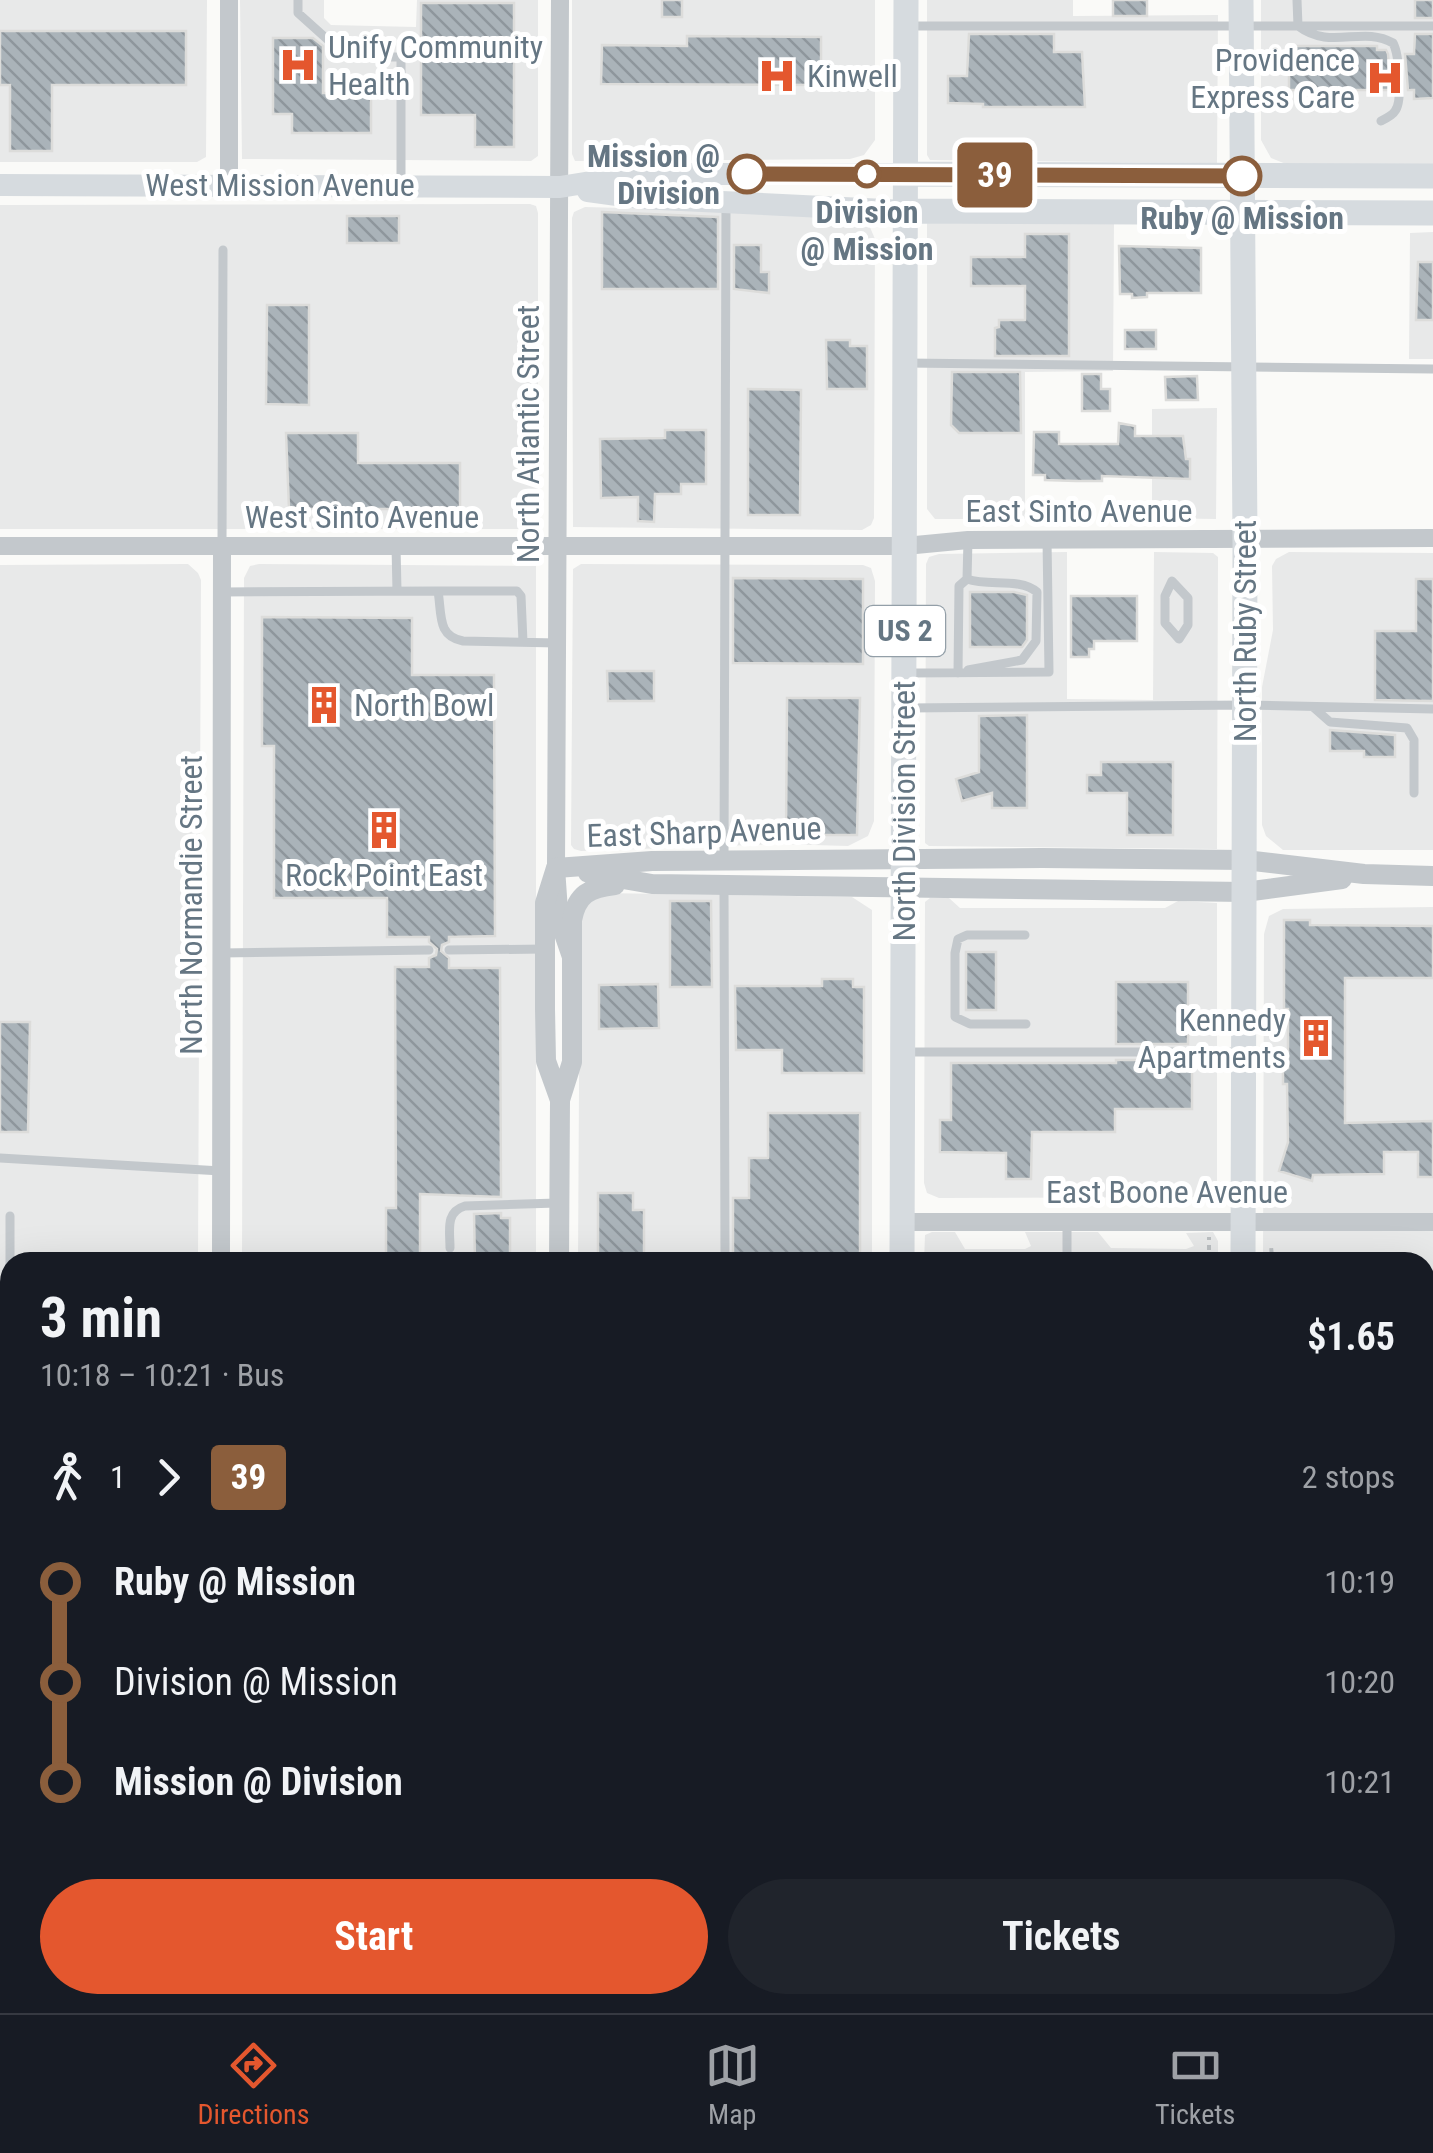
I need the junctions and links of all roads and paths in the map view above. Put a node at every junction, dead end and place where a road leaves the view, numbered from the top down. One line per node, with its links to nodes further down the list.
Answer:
1 (228, 0): 16 (street)
2 (298, 0): 18 (lane)
3 (560, 0): 19 (street, North Atlantic Street)
4 (1242, 0): 9 (main road, North Ruby Street)
5 (1297, 0): 7 (lane)
6 (906, 13): 9 (lane); 13 (main road, North Division Street / US 2)
7 (1298, 26): 8 (lane); 9 (lane); 12 (lane)
8 (1433, 26)
9 (1242, 27): 14 (main road, North Ruby Street)
10 (834, 88): 11 (path)
11 (872, 88)
12 (1382, 122)
13 (905, 174): 14 (main road); 19 (main road, West Mission Avenue); 21 (main road, North Division Street / US 2)
14 (1242, 176): 15 (main road); 23 (main road, North Ruby Street)
15 (1433, 176)
16 (228, 185): 17 (main road, West Mission Avenue); 18 (main road, West Mission Avenue)
17 (0, 186)
18 (401, 186): 19 (main road, West Mission Avenue)
19 (560, 187): 20 (main road, West Mission Avenue); 34 (street, North Atlantic Street)
20 (726, 202): 21 (main road, West Mission Avenue); 35 (lane)
21 (905, 211): 23 (main road); 25 (main road, North Division Street / US 2)
22 (1433, 213): 23 (main road)
23 (1241, 214): 26 (main road, North Ruby Street)
24 (223, 250): 37 (lane)
25 (905, 363): 26 (lane); 36 (main road, North Division Street / US 2)
26 (1243, 367): 27 (lane); 31 (main road, North Ruby Street)
27 (1433, 370)
28 (1433, 538): 31 (street, East Sinto Avenue)
29 (968, 540): 30 (street, East Sinto Avenue); 36 (street, East Sinto Avenue); 38 (lane)
30 (1047, 540): 31 (street, East Sinto Avenue); 45 (lane)
31 (1246, 540): 47 (main road, North Ruby Street)
32 (0, 546): 37 (street, West Sinto Avenue)
33 (396, 546): 34 (street, West Sinto Avenue); 37 (street, West Sinto Avenue); 40 (lane)
34 (557, 546): 35 (street, West Sinto Avenue); 44 (street, North Atlantic Street)
35 (726, 546): 36 (street, West Sinto Avenue); 53 (lane)
36 (905, 546): 46 (main road, North Division Street / US 2)
37 (222, 547): 39 (street, North Normandie Street)
38 (967, 579): 45 (lane); 45 (lane)
39 (222, 592): 40 (lane); 66 (street, North Normandie Street)
40 (396, 592): 41 (lane)
41 (438, 592): 43 (lane); 43 (lane)
42 (1179, 638): 42 (lane)
43 (523, 642): 44 (lane)
44 (557, 643): 55 (street, North Atlantic Street)
45 (958, 673): 46 (lane)
46 (905, 674): 49 (main road, North Division Street / US 2)
47 (1245, 705): 48 (lane); 49 (lane); 54 (main road, North Ruby Street)
48 (1312, 706): 50 (lane); 51 (lane)
49 (905, 708): 52 (main road, North Division Street / US 2)
50 (1433, 709)
51 (1414, 793)
52 (904, 856): 53 (street, East Sharp Avenue); 54 (street, East Sharp Avenue); 60 (main road, North Division Street / US 2)
53 (724, 860): 55 (street, East Sharp Avenue)
54 (1245, 860): 56 (street, East Sharp Avenue); 61 (main road, North Ruby Street)
55 (556, 868): 58 (street, East Sharp Avenue); 63 (street, North Atlantic Street); 67 (street, North Atlantic Street)
56 (1364, 874): 57 (street, East Sharp Avenue); 61 (street, East Sharp Avenue)
57 (1433, 876)
58 (652, 884): 59 (street, East Sharp Avenue); 67 (street)
59 (724, 886): 60 (street, East Sharp Avenue); 90 (lane)
60 (904, 888): 61 (street, East Sharp Avenue); 69 (main road, North Division Street / US 2)
61 (1245, 892): 70 (main road, North Ruby Street)
62 (1025, 935): 68 (lane)
63 (545, 949): 65 (lane); 71 (street, North Atlantic Street)
64 (429, 950): 66 (lane)
65 (449, 950)
66 (221, 954): 73 (street, North Normandie Street)
67 (572, 963): 71 (street, North Atlantic Street)
68 (1026, 1024)
69 (903, 1052): 70 (lane); 81 (main road, North Division Street / US 2)
70 (1245, 1052): 80 (main road, North Ruby Street)
71 (560, 1100): 78 (street, North Atlantic Street)
72 (0, 1158): 73 (lane)
73 (221, 1171): 87 (street, North Normandie Street)
74 (1270, 1182): 77 (path)
75 (1210, 1185): 76 (path)
76 (1212, 1197)
77 (1272, 1200)
78 (560, 1211): 85 (lane); 88 (street); 89 (street, North Atlantic Street)
79 (10, 1216): 86 (lane)
80 (1243, 1221): 82 (street, East Boone Avenue); 83 (street, East Boone Avenue); 93 (main road, North Ruby Street)
81 (902, 1222): 82 (street, East Boone Avenue); 91 (main road, North Division Street / US 2)
82 (1067, 1222): 92 (lane)
83 (1433, 1222)
84 (1271, 1246): 94 (path)
85 (450, 1248)
86 (10, 1252)
87 (221, 1252)
88 (549, 1252)
89 (560, 1252)
90 (725, 1252)
91 (902, 1252)
92 (1067, 1252)
93 (1253, 1252)
94 (1272, 1252)

